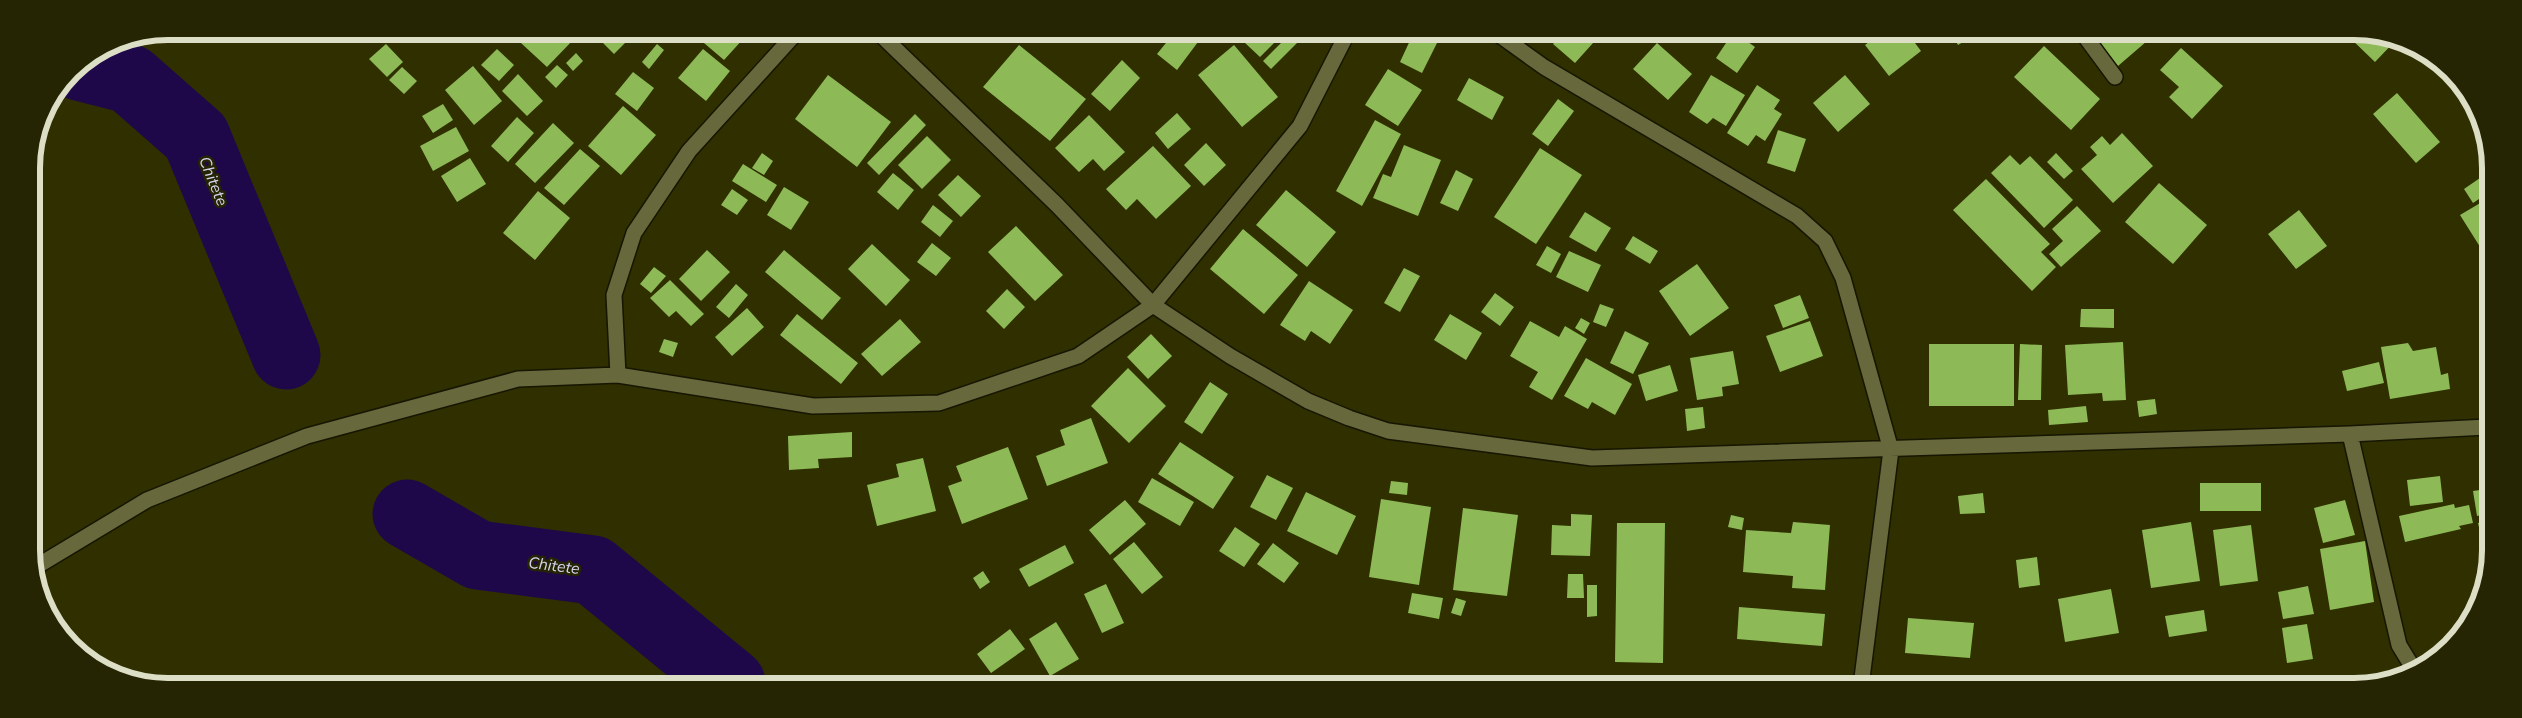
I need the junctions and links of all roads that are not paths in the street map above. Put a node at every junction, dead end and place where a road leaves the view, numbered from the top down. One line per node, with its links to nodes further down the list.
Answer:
1 (789, 40): 8 (street)
2 (886, 40): 7 (street)
3 (1344, 40): 7 (street)
4 (1506, 40): 11 (street)
5 (2088, 40): 6 (street)
6 (2115, 77)
7 (1154, 305): 8 (street); 11 (street)
8 (618, 375): 12 (street)
9 (2482, 427): 10 (street)
10 (2350, 434): 11 (street); 13 (street)
11 (1891, 450): 14 (street)
12 (41, 564)
13 (2411, 664)
14 (1862, 678)

